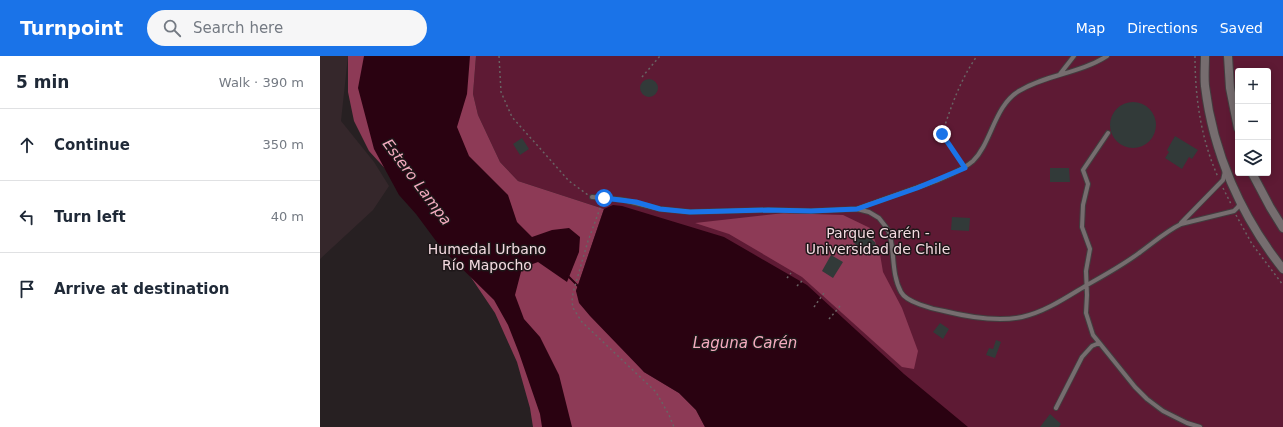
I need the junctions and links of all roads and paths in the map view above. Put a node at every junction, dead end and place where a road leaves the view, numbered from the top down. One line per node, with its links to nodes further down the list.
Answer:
1 (499, 56): 15 (path)
2 (660, 56): 9 (path)
3 (976, 56): 12 (path)
4 (1074, 56): 8 (lane)
5 (1107, 56): 8 (lane)
6 (1205, 56): 13 (street)
7 (1228, 56): 10 (street)
8 (1060, 74): 12 (lane)
9 (642, 76)
10 (1235, 113)
11 (1108, 133): 25 (lane)
12 (965, 168): 18 (lane)
13 (1225, 169): 17 (street); 19 (lane)
14 (1254, 176): 20 (street)
15 (592, 197): 16 (lane)
16 (604, 198): 18 (lane); 33 (path)
17 (1240, 202): 19 (lane); 21 (street)
18 (857, 209): 25 (lane)
19 (1181, 224): 25 (lane)
20 (1283, 228)
21 (1283, 269)
22 (791, 272): 23 (path)
23 (787, 278)
24 (803, 280): 26 (path)
25 (1087, 285): 31 (lane)
26 (797, 286)
27 (824, 293): 29 (path)
28 (841, 305): 30 (path)
29 (814, 307)
30 (829, 319)
31 (1099, 343): 32 (lane); 34 (lane)
32 (1056, 408)
33 (674, 427)
34 (1200, 427)

